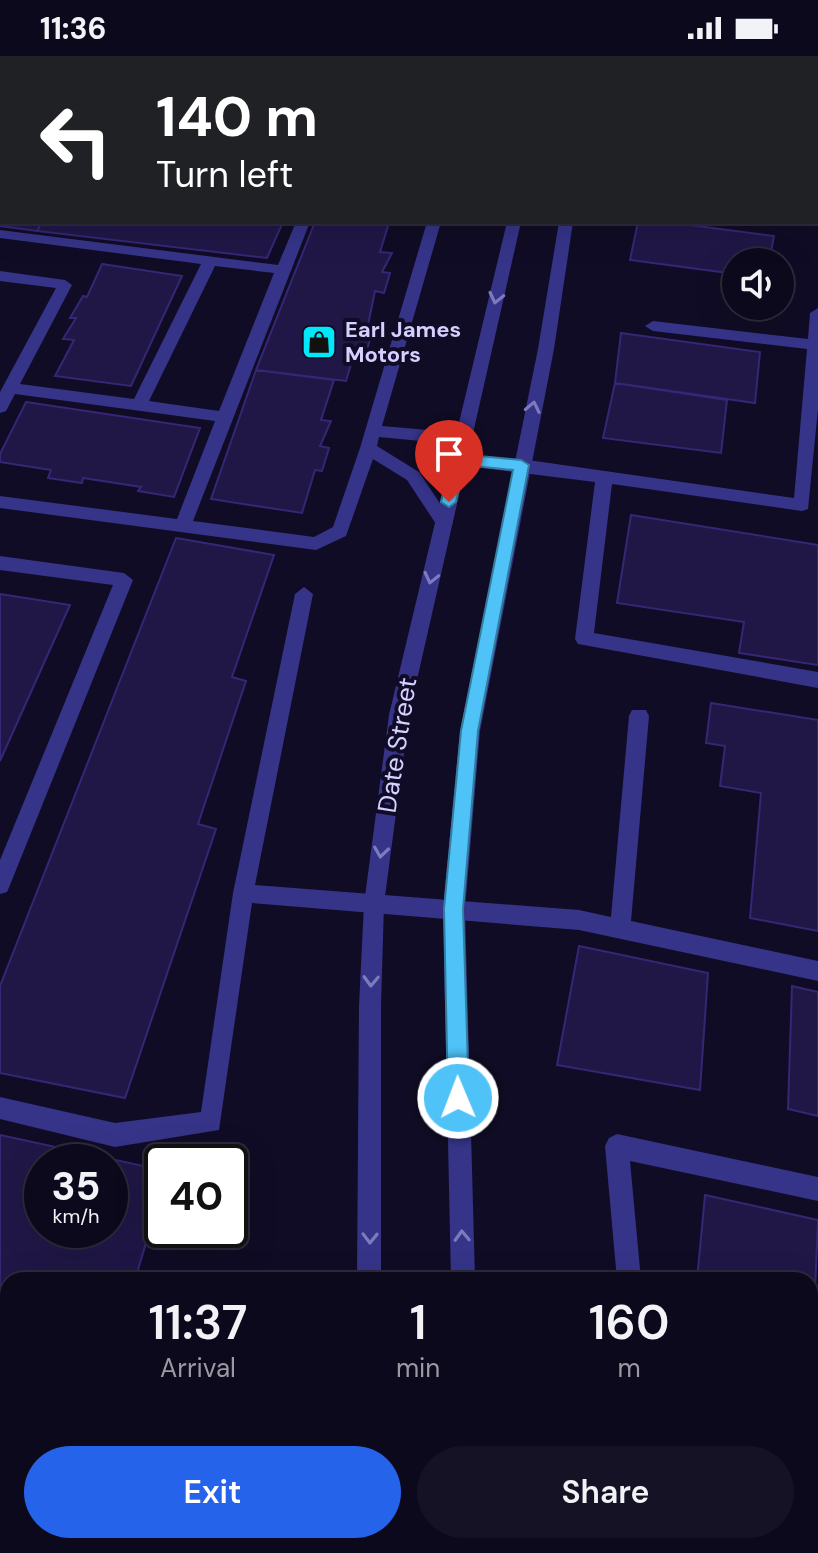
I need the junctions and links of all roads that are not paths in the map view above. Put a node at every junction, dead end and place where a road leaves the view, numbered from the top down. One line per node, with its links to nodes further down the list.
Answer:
1 (302, 224): 7 (street)
2 (433, 224): 16 (street)
3 (514, 224): 17 (street, Date Street, one-way to 17)
4 (566, 224): 19 (street, one-way to 4)
5 (0, 234): 6 (street)
6 (210, 261): 7 (street); 13 (street)
7 (283, 270): 15 (street)
8 (0, 276): 12 (street)
9 (818, 313): 11 (street)
10 (653, 326): 11 (street)
11 (817, 345): 22 (street)
12 (10, 388): 13 (street); 14 (street)
13 (139, 406): 15 (street)
14 (0, 407)
15 (225, 417): 24 (street)
16 (371, 439): 17 (street); 23 (street); 24 (street)
17 (463, 439): 18 (street, Date Street)
18 (459, 459): 19 (street); 23 (street, Date Street)
19 (521, 465): 20 (street); 32 (street)
20 (604, 477): 22 (street); 27 (street)
21 (0, 502): 24 (street)
22 (810, 506)
23 (444, 523): 31 (street, Date Street, one-way to 31)
24 (183, 526)
25 (0, 563): 29 (street)
26 (304, 594): 30 (street)
27 (818, 680)
28 (639, 716): 33 (street)
29 (0, 885)
30 (243, 893): 31 (street); 35 (street)
31 (374, 904): 32 (street); 37 (street, Date Street, one-way to 37)
32 (454, 909): 33 (street); 38 (street, one-way to 32)
33 (620, 930): 34 (street)
34 (818, 971)
35 (0, 1108)
36 (818, 1189): 39 (street)
37 (369, 1272)
38 (463, 1272)
39 (628, 1272)

